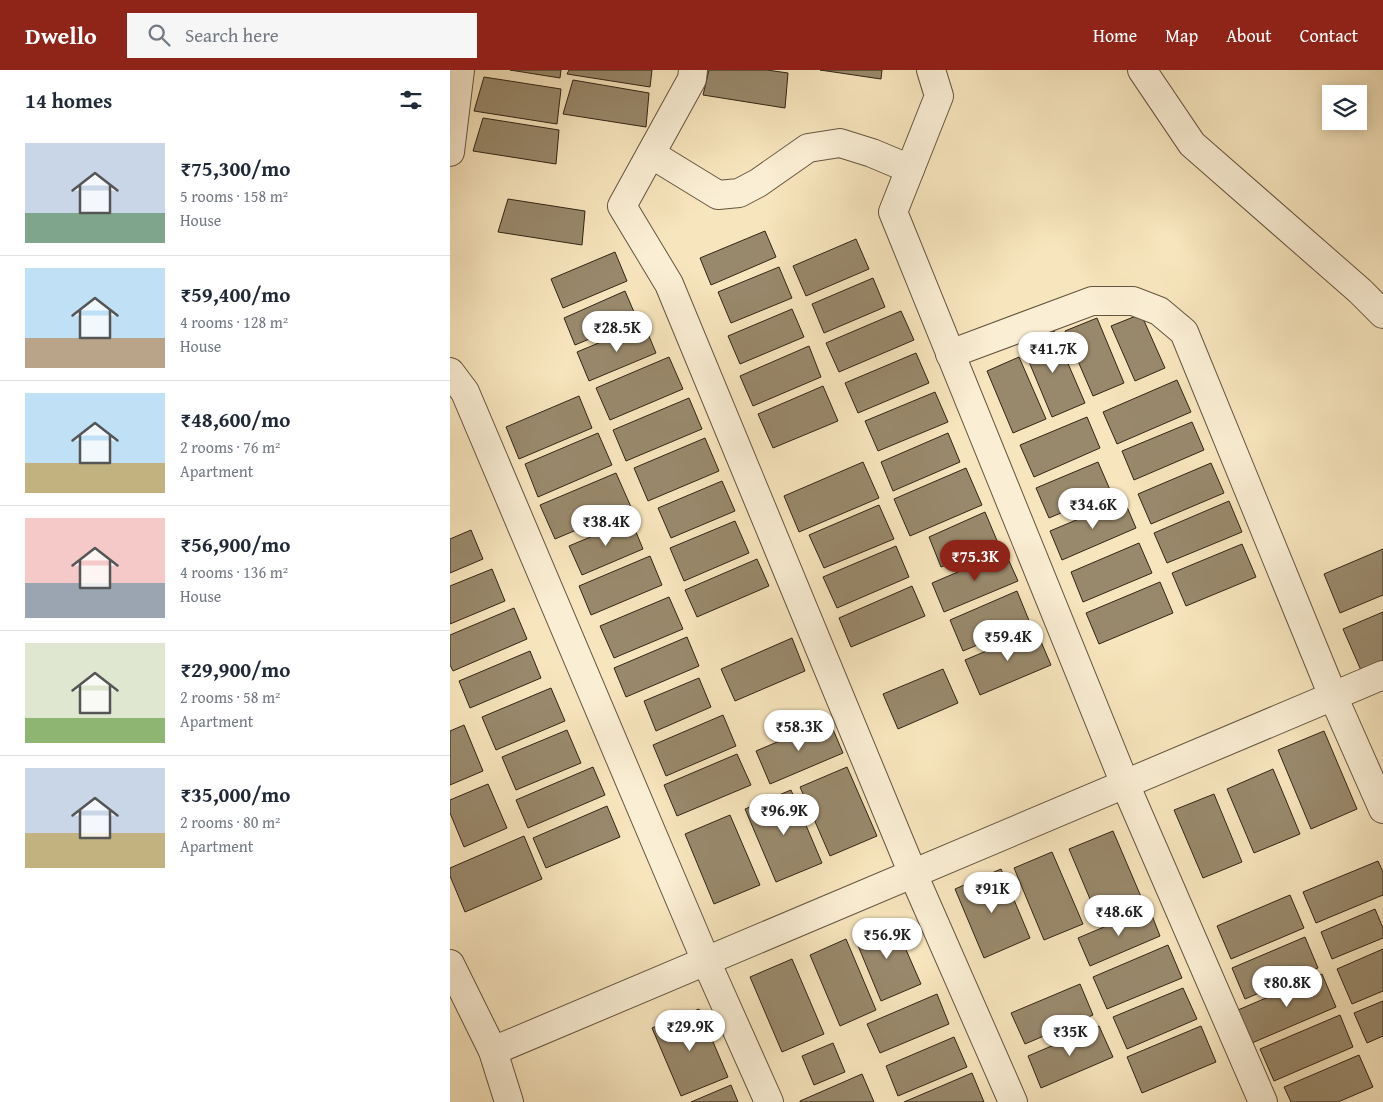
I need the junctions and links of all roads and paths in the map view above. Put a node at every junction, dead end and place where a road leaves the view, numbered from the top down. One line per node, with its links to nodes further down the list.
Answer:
1 (460, 70): 5 (street)
2 (693, 70): 6 (street)
3 (931, 70): 7 (street)
4 (1142, 70): 8 (street)
5 (450, 152)
6 (651, 154): 7 (street); 15 (street)
7 (910, 169): 9 (street)
8 (1383, 314)
9 (950, 354): 12 (street); 13 (street)
10 (450, 372): 16 (street)
11 (1383, 675): 12 (street)
12 (1333, 696): 13 (street); 14 (street)
13 (1125, 784): 15 (street); 22 (street)
14 (1383, 809)
15 (913, 874): 16 (street); 21 (street)
16 (706, 961): 18 (street); 20 (street)
17 (450, 964): 18 (street)
18 (493, 1051): 19 (street)
19 (509, 1102)
20 (769, 1102)
21 (1013, 1102)
22 (1263, 1102)

